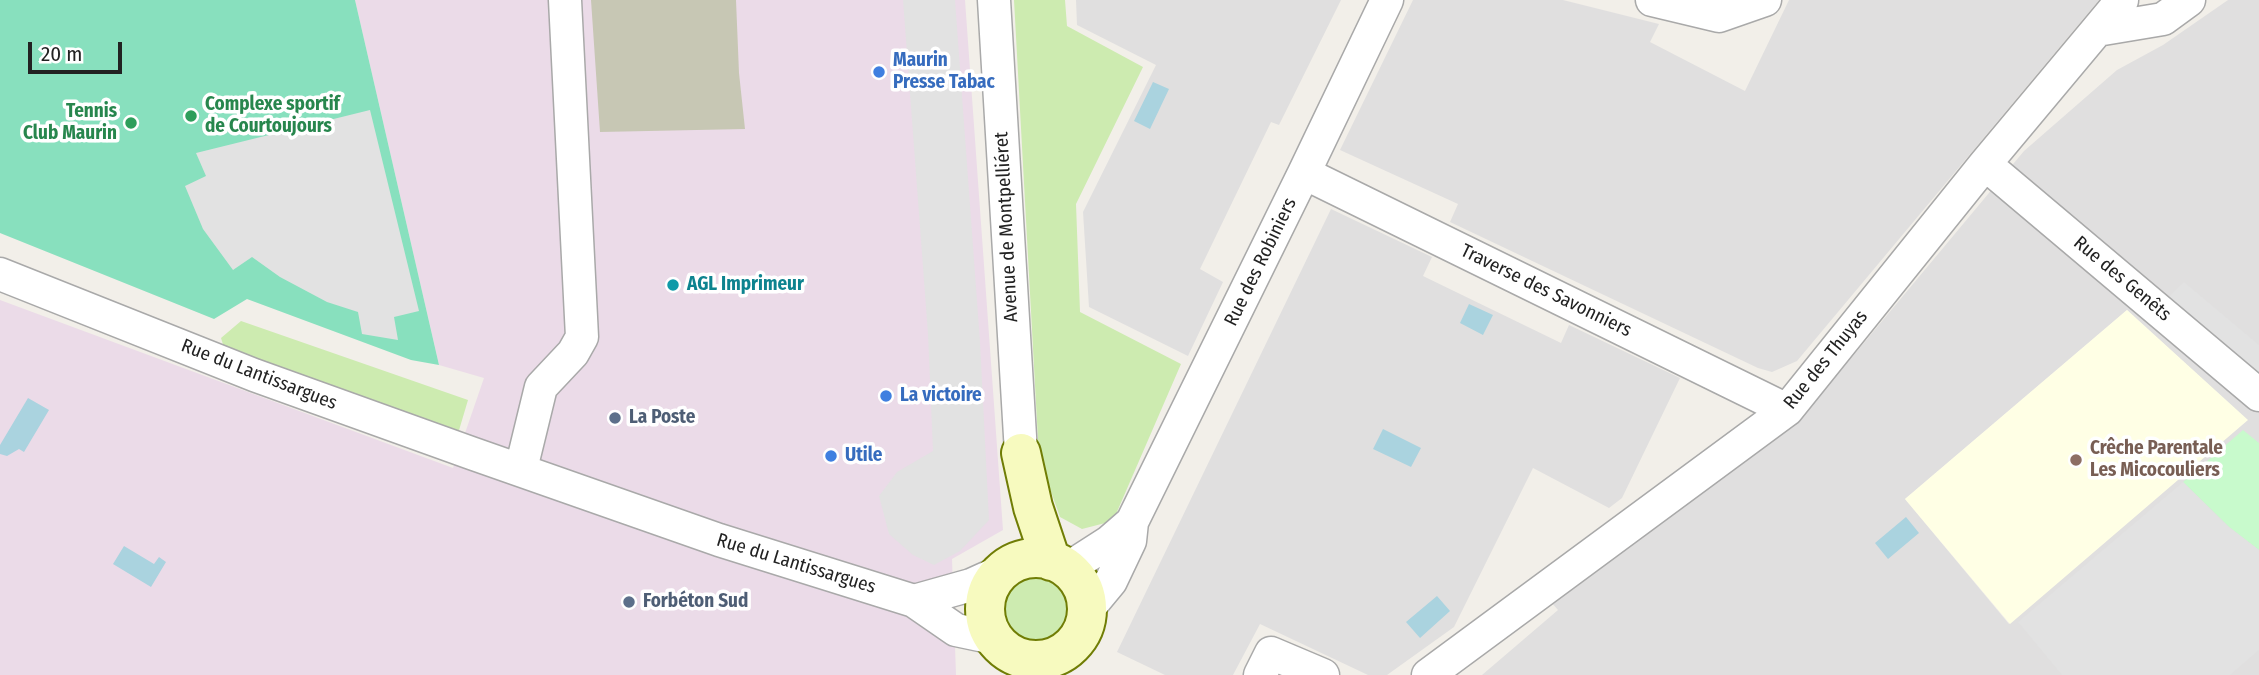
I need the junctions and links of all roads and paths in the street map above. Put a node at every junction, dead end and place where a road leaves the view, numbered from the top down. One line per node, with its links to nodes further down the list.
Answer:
1 (565, 0): 15 (street)
2 (994, 0): 14 (street, Avenue de Montpelliéret)
3 (1387, 0): 10 (street, Rue des Robiniers)
4 (1652, 0): 5 (street)
5 (1765, 0)
6 (2122, 0): 8 (street, Rue des Thuyas)
7 (2189, 0): 8 (street)
8 (2096, 30): 9 (street, Rue des Thuyas)
9 (1984, 164): 12 (street, Rue des Genêts); 13 (street, Rue des Thuyas)
10 (1304, 173): 13 (street, Traverse des Savonniers); 16 (street, Rue des Robiniers)
11 (0, 274): 15 (street, Rue du Lantissargues)
12 (2259, 395)
13 (1787, 410): 24 (street, Rue des Thuyas)
14 (1021, 453): 17 (street, Avenue de Montpelliéret); 18 (street, Avenue de Montpelliéret)
15 (521, 469): 19 (street, Rue du Lantissargues)
16 (1132, 523): 17 (street, Rue des Robiniers); 20 (street, Rue des Robiniers)
17 (1059, 565): 18 (street); 20 (street)
18 (1007, 568): 19 (street); 21 (street)
19 (914, 601): 21 (street, Rue du Lantissargues)
20 (1087, 610): 21 (street)
21 (1028, 660)
22 (1260, 675): 23 (street)
23 (1323, 675)
24 (1428, 675)

